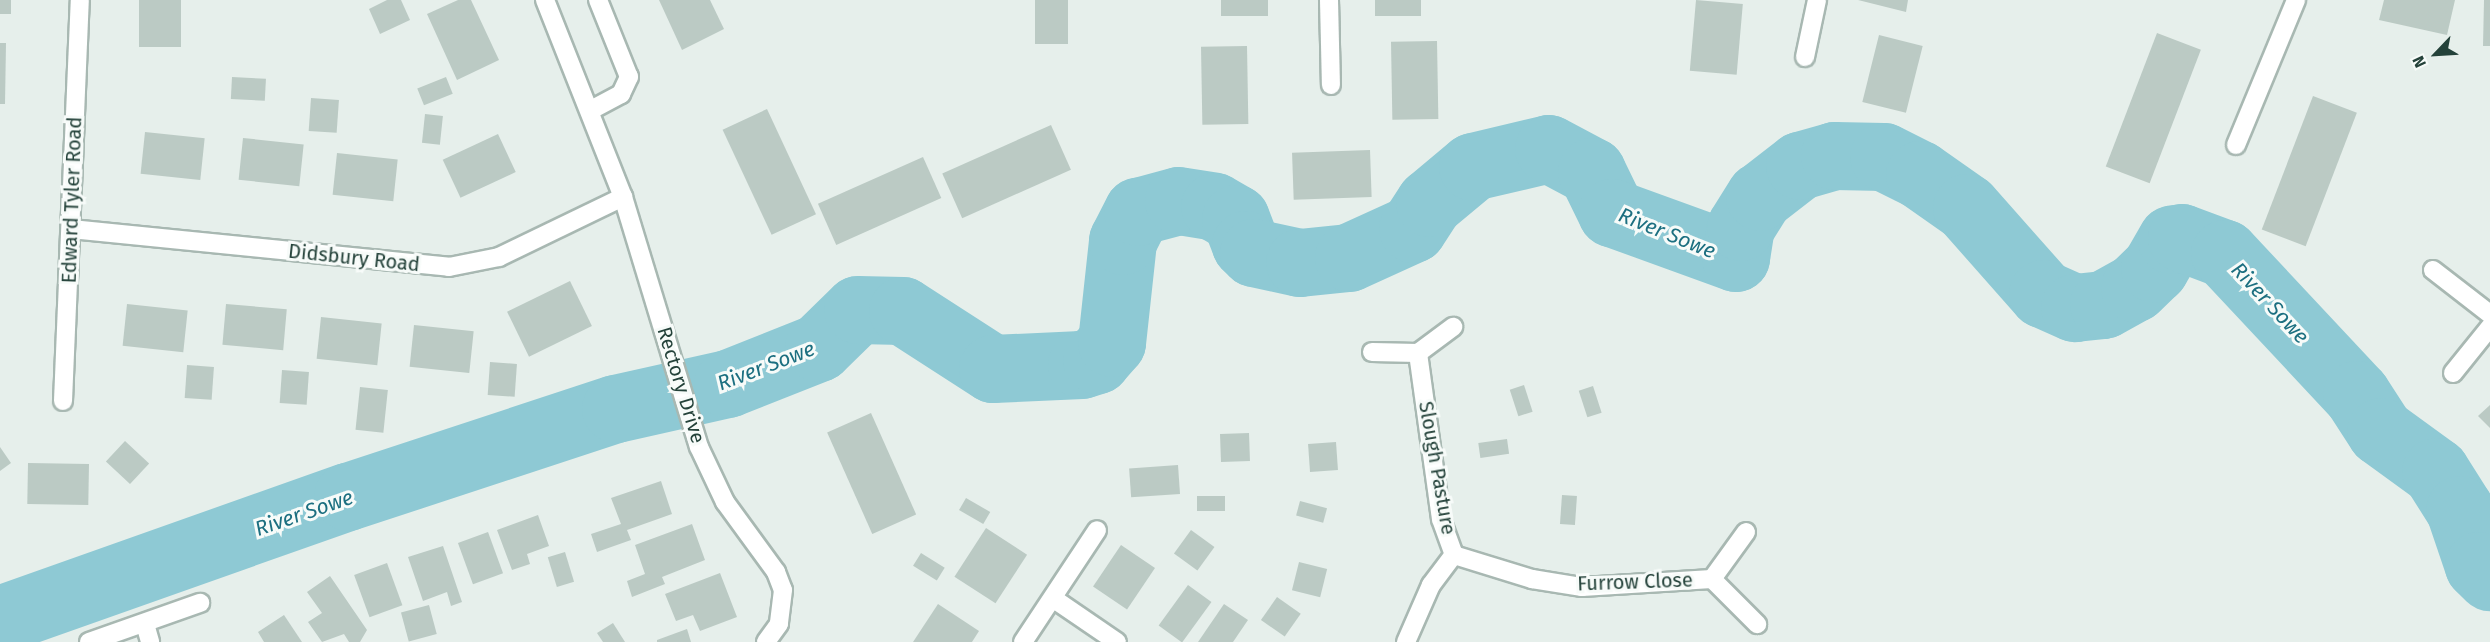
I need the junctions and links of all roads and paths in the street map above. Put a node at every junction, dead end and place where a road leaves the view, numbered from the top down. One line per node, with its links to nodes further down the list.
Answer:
1 (80, 0): 12 (street, Edward Tyler Road)
2 (545, 0): 9 (street, Rectory Drive)
3 (598, 0): 9 (street)
4 (1329, 0): 8 (street)
5 (1817, 0): 7 (street)
6 (2296, 0): 10 (street)
7 (1805, 57)
8 (1331, 84)
9 (591, 110): 11 (street, Rectory Drive)
10 (2236, 145)
11 (623, 197): 12 (street, Didsbury Road); 31 (street, Rectory Drive)
12 (71, 229): 20 (street, Edward Tyler Road)
13 (2433, 270): 14 (street)
14 (2490, 314)
15 (1453, 327): 18 (street)
16 (2490, 327): 19 (street)
17 (1372, 352): 18 (street)
18 (1418, 353): 23 (street, Slough Pasture)
19 (2453, 373)
20 (63, 401)
21 (1097, 530): 25 (street)
22 (1746, 532): 24 (street, Furrow Close)
23 (1454, 555): 24 (street, Furrow Close); 34 (street, Slough Pasture)
24 (1712, 579): 28 (street, Furrow Close)
25 (1054, 599): 32 (street); 33 (street)
26 (200, 603): 27 (street)
27 (145, 624): 29 (street); 30 (street)
28 (1757, 624)
29 (88, 642)
30 (150, 642)
31 (766, 642)
32 (1023, 642)
33 (1117, 642)
34 (1406, 642)

